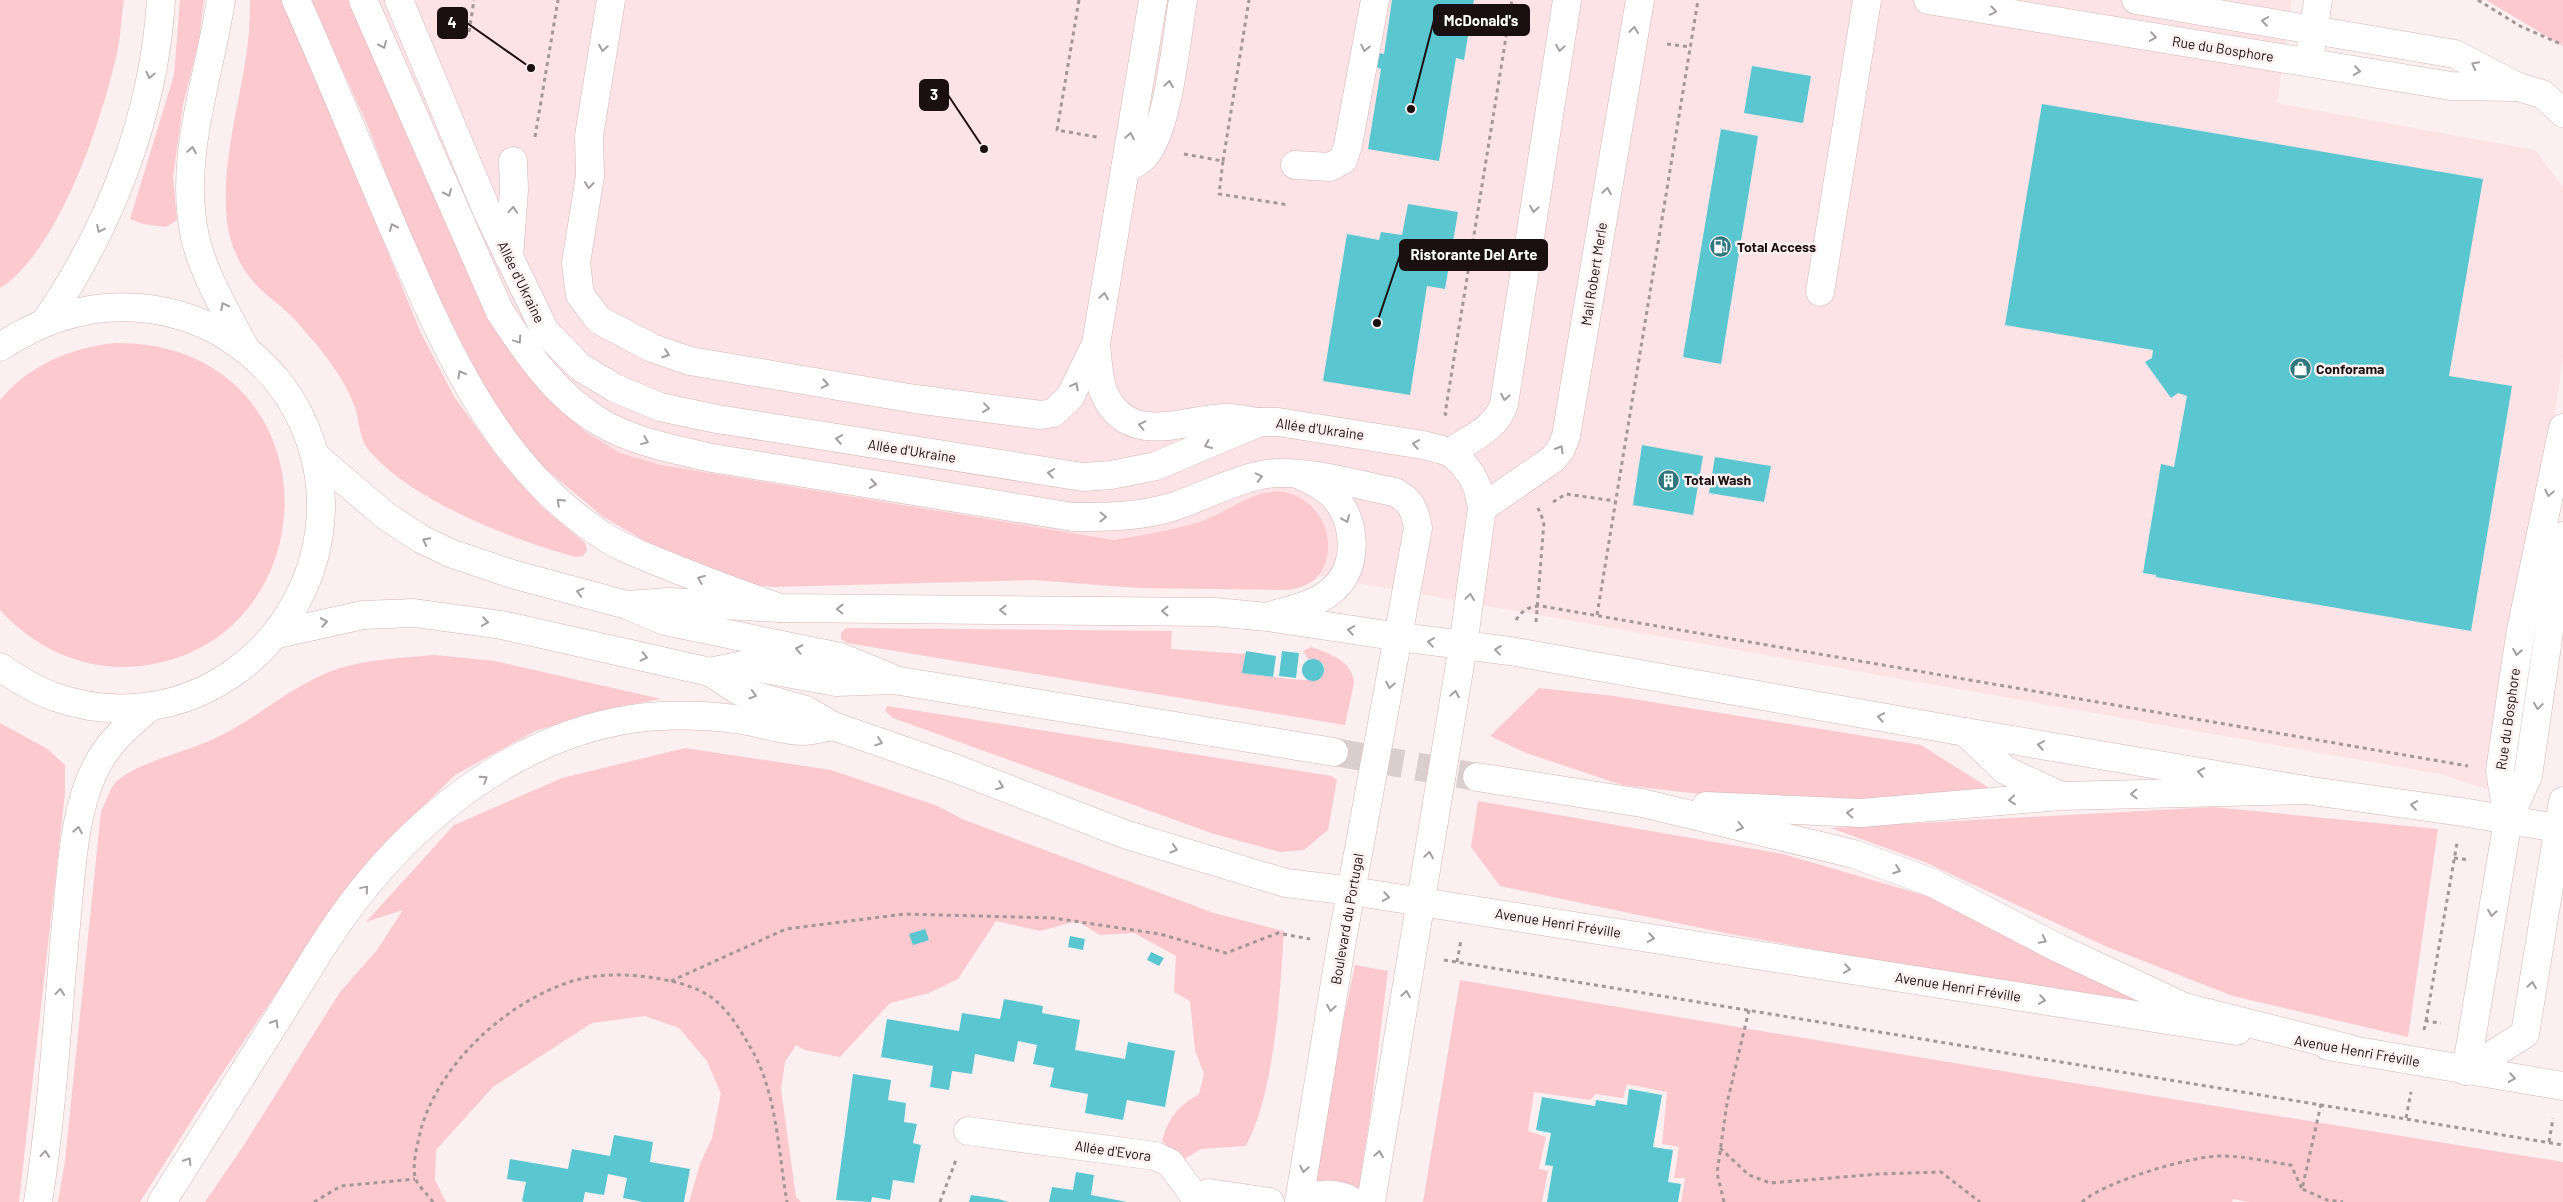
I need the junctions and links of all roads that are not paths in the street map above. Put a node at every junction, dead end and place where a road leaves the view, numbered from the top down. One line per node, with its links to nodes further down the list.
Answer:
1 (161, 0): 25 (main road, one-way to 25)
2 (221, 0): 28 (main road, one-way to 2)
3 (296, 0): 37 (main road, one-way to 3)
4 (364, 0): 33 (main road, Allée d'Ukraine, one-way to 33)
5 (399, 0): 23 (main road, Allée d'Ukraine)
6 (611, 0): 26 (main road, one-way to 26)
7 (1153, 0): 22 (main road, one-way to 7)
8 (1183, 0): 22 (main road, one-way to 8)
9 (1375, 0): 21 (main road, one-way to 21)
10 (1567, 0): 31 (main road, one-way to 31)
11 (1640, 0): 34 (main road, Mail Robert Merle, one-way to 11)
12 (1867, 0): 24 (main road)
13 (1928, 0): 17 (main road, Rue du Bosphore, one-way to 17)
14 (2136, 0): 16 (main road, Rue du Bosphore, one-way to 14)
15 (2318, 0): 16 (main road)
16 (2313, 29): 17 (main road); 18 (main road, Rue du Bosphore, one-way to 16)
17 (2308, 63): 18 (main road, Rue du Bosphore, one-way to 18)
18 (2518, 87): 19 (main road, Rue du Bosphore)
19 (2563, 113)
20 (524, 152): 23 (main road, one-way to 20)
21 (1295, 165)
22 (1125, 169): 26 (main road, one-way to 22)
23 (509, 259): 29 (main road, Allée d'Ukraine, one-way to 23)
24 (1820, 292)
25 (44, 322): 27 (main road); 28 (main road)
26 (1096, 344): 29 (main road, one-way to 26)
27 (0, 348)
28 (246, 350): 32 (main road)
29 (1260, 422): 31 (main road, Allée d'Ukraine, one-way to 29)
30 (2563, 428): 54 (main road, Rue du Bosphore, one-way to 54)
31 (1450, 452): 34 (main road)
32 (315, 456): 36 (main road, one-way to 32); 39 (main road)
33 (1300, 475): 38 (main road, one-way to 38); 40 (main road, Allée d'Ukraine)
34 (1482, 508): 41 (main road, one-way to 34)
35 (2563, 536): 54 (main road, one-way to 54)
36 (627, 605): 37 (main road); 44 (main road, one-way to 36)
37 (780, 608): 38 (main road, one-way to 37)
38 (1268, 617): 40 (main road, one-way to 38)
39 (277, 634): 43 (main road, one-way to 43); 45 (main road)
40 (1400, 637): 41 (main road, one-way to 40); 56 (main road, Boulevard du Portugal, one-way to 56)
41 (1463, 646): 47 (main road, one-way to 41); 57 (main road, one-way to 41)
42 (0, 668): 45 (main road)
43 (710, 672): 44 (main road); 46 (main road, Avenue Henri Fréville, one-way to 46)
44 (894, 680): 48 (main road)
45 (151, 706): 62 (main road, one-way to 45)
46 (833, 726): 56 (main road, Avenue Henri Fréville, one-way to 56); 63 (main road, one-way to 46)
47 (1966, 732): 50 (main road, one-way to 47); 51 (main road)
48 (1334, 752)
49 (1477, 777): 53 (main road)
50 (2305, 790): 51 (main road, one-way to 51); 54 (main road, one-way to 50)
51 (2061, 796): 53 (main road, one-way to 53)
52 (2563, 801): 55 (main road)
53 (1642, 803): 58 (main road, one-way to 58)
54 (2508, 820): 55 (main road); 59 (main road, Rue du Bosphore, one-way to 59)
55 (2561, 829): 59 (main road, one-way to 55)
56 (1352, 892): 57 (main road, Avenue Henri Fréville, one-way to 57); 65 (main road, Boulevard du Portugal, one-way to 65)
57 (1421, 903): 58 (main road, Avenue Henri Fréville, one-way to 58); 68 (main road, one-way to 57)
58 (2351, 1049): 59 (main road, Avenue Henri Fréville)
59 (2466, 1071): 60 (main road, Avenue Henri Fréville, one-way to 60)
60 (2563, 1086)
61 (968, 1132): 64 (main road, Allée d'Evora)
62 (38, 1202)
63 (162, 1202)
64 (1270, 1202)
65 (1299, 1202)
66 (1304, 1202): 67 (main road)
67 (1354, 1202)
68 (1371, 1202)

